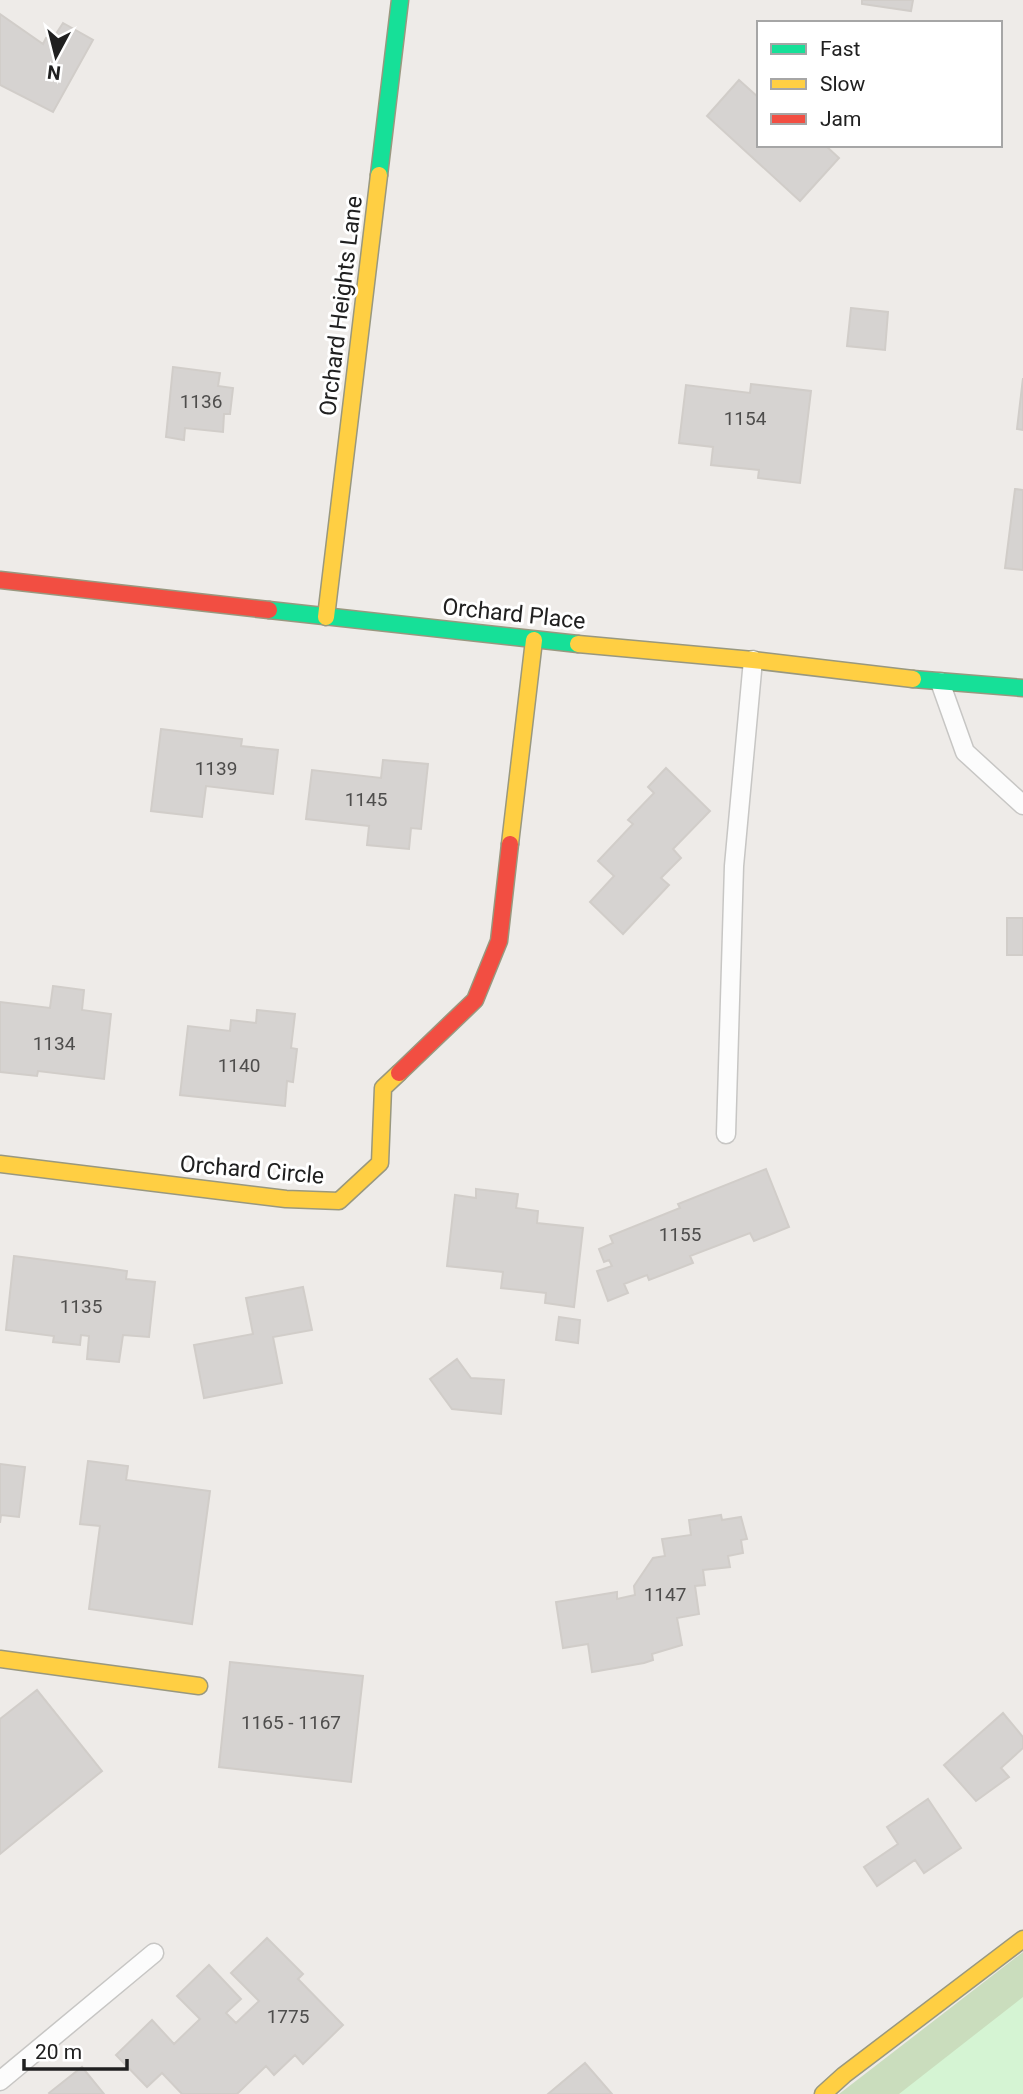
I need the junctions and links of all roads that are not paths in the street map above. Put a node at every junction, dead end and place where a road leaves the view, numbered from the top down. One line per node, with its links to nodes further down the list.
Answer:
1 (400, 0): 3 (street, Orchard Heights Lane)
2 (0, 580): 3 (street, Orchard Place)
3 (326, 617): 4 (street, Orchard Place)
4 (534, 640): 5 (street, Orchard Place); 10 (street, Orchard Circle)
5 (753, 660): 6 (street, Orchard Place); 9 (lane)
6 (940, 682): 7 (street, Orchard Place); 8 (lane)
7 (1023, 688)
8 (1023, 805)
9 (726, 1134)
10 (0, 1164)
11 (0, 1659): 12 (street)
12 (199, 1686)
13 (1023, 1939): 16 (street)
14 (154, 1953): 15 (lane)
15 (0, 2081)
16 (823, 2094)

